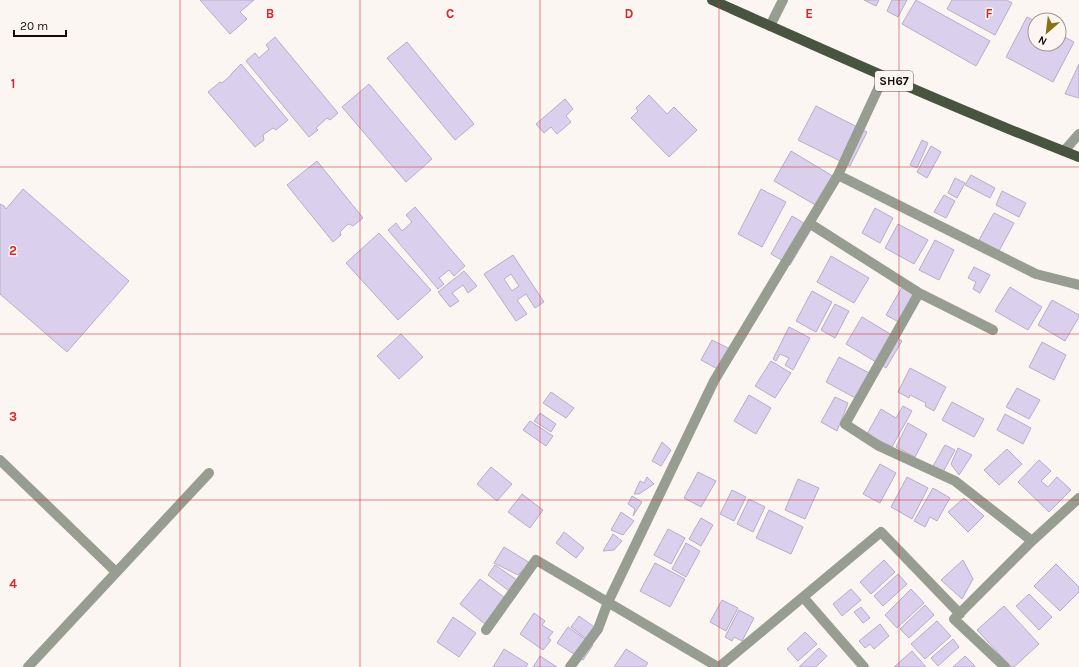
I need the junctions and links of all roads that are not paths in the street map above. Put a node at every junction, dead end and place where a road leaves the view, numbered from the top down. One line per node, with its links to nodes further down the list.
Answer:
1 (712, 0): 3 (main road, SH67)
2 (783, 0): 3 (street)
3 (770, 26): 4 (main road, SH67)
4 (884, 76): 6 (main road, SH67); 8 (street)
5 (1079, 134): 6 (street)
6 (1064, 151): 7 (main road, SH67)
7 (1079, 157)
8 (838, 175): 9 (street); 10 (street)
9 (809, 223): 11 (street); 19 (street)
10 (1079, 285)
11 (919, 293): 12 (street); 16 (street)
12 (993, 330)
13 (0, 460): 17 (street)
14 (209, 473): 17 (street)
15 (1079, 498): 16 (street)
16 (1032, 540): 20 (street)
17 (116, 572): 22 (street)
18 (803, 597): 20 (street); 24 (street); 25 (street)
19 (608, 602): 21 (street); 23 (street); 24 (street)
20 (960, 614): 26 (street)
21 (486, 630)
22 (28, 667)
23 (570, 667)
24 (719, 667)
25 (864, 667)
26 (1005, 667)

